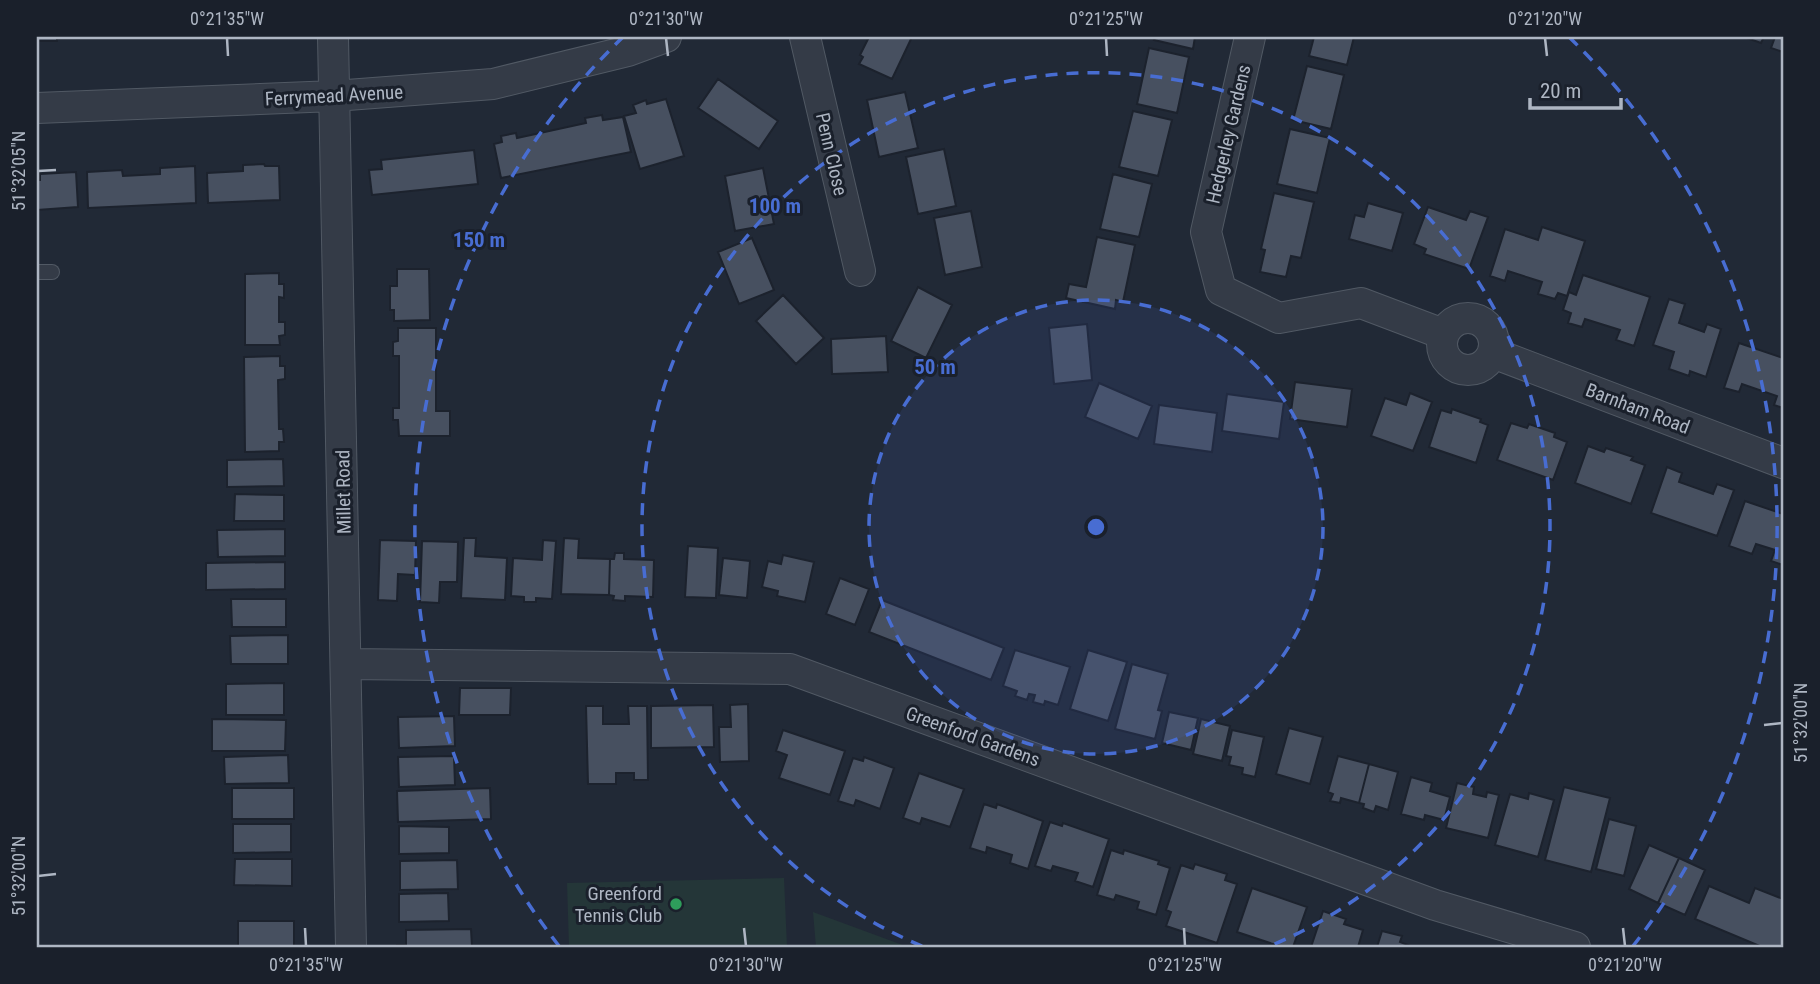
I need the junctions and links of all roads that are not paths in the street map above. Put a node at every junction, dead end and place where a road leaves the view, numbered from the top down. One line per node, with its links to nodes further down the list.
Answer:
1 (333, 37): 5 (street, Millet Road)
2 (666, 37): 5 (street, Ferrymead Avenue)
3 (804, 37): 8 (street, Penn Close)
4 (1250, 37): 7 (street, Hedgerley Gardens)
5 (334, 96): 6 (street, Ferrymead Avenue); 12 (street, Millet Road)
6 (37, 108)
7 (1206, 232): 11 (street, Barnham Road)
8 (860, 271)
9 (37, 272): 10 (lane)
10 (52, 272)
11 (1783, 463)
12 (347, 664): 13 (street, Millet Road); 14 (street, Greenford Gardens)
13 (351, 947)
14 (1575, 947)

